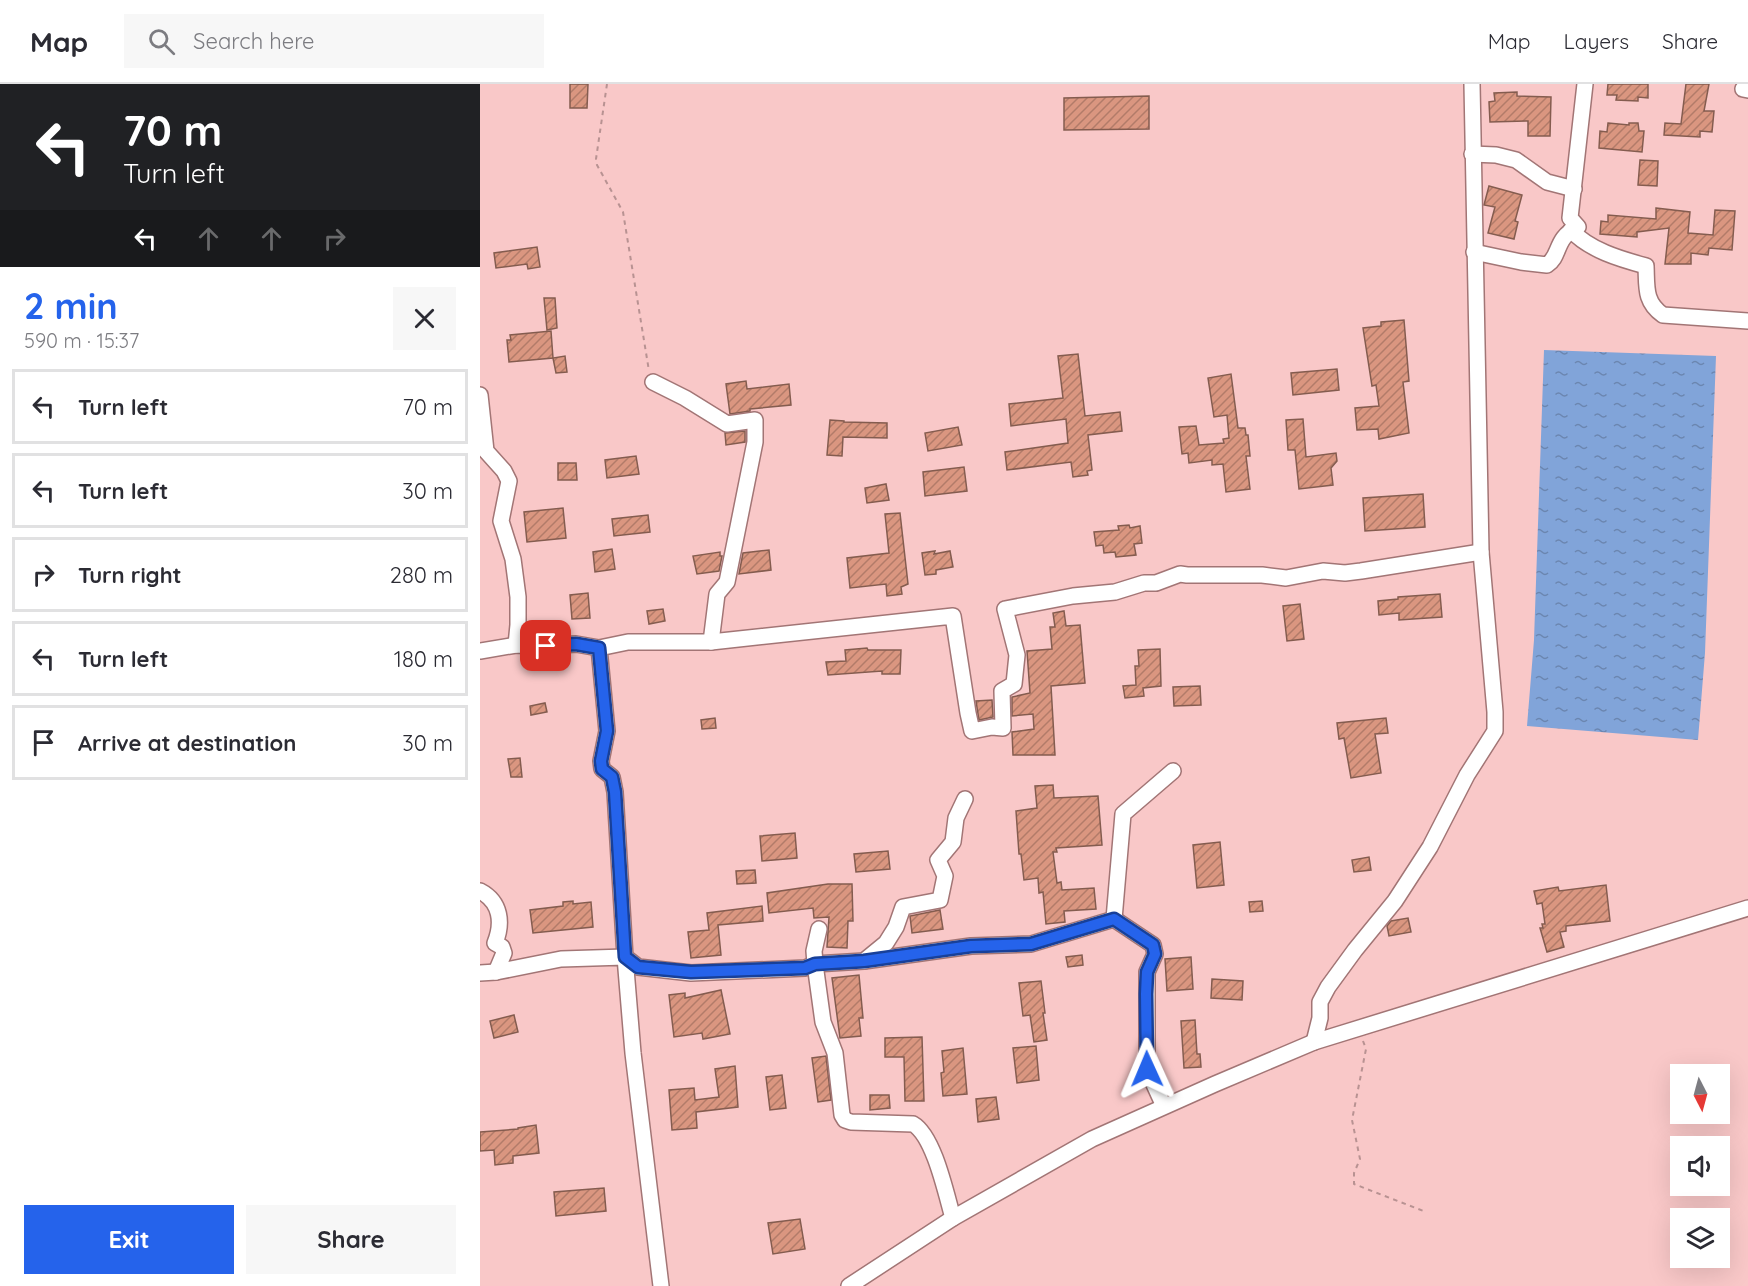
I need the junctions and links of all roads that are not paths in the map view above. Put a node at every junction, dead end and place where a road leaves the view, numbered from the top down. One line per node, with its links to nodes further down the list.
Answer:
1 (1472, 84): 3 (street)
2 (1585, 84): 4 (street)
3 (1472, 154): 4 (street); 6 (street)
4 (1574, 189): 5 (street)
5 (1571, 230): 6 (street); 7 (street)
6 (1474, 252): 10 (street)
7 (1748, 321)
8 (653, 382): 11 (street)
9 (480, 395): 12 (street)
10 (1481, 552): 11 (street); 26 (street)
11 (711, 642): 13 (street)
12 (516, 645): 13 (street); 14 (street)
13 (599, 648): 21 (street)
14 (480, 651)
15 (1173, 771): 19 (street)
16 (965, 799): 22 (street)
17 (480, 891): 24 (street)
18 (1748, 908): 26 (street)
19 (1114, 919): 22 (street); 27 (street)
20 (819, 928): 23 (street)
21 (625, 957): 23 (street); 24 (street); 29 (street)
22 (864, 961): 23 (street)
23 (815, 964): 28 (street)
24 (496, 972): 25 (street)
25 (480, 973)
26 (1314, 1042): 28 (street)
27 (1162, 1102)
28 (953, 1218): 30 (street)
29 (662, 1286)
30 (849, 1286)

